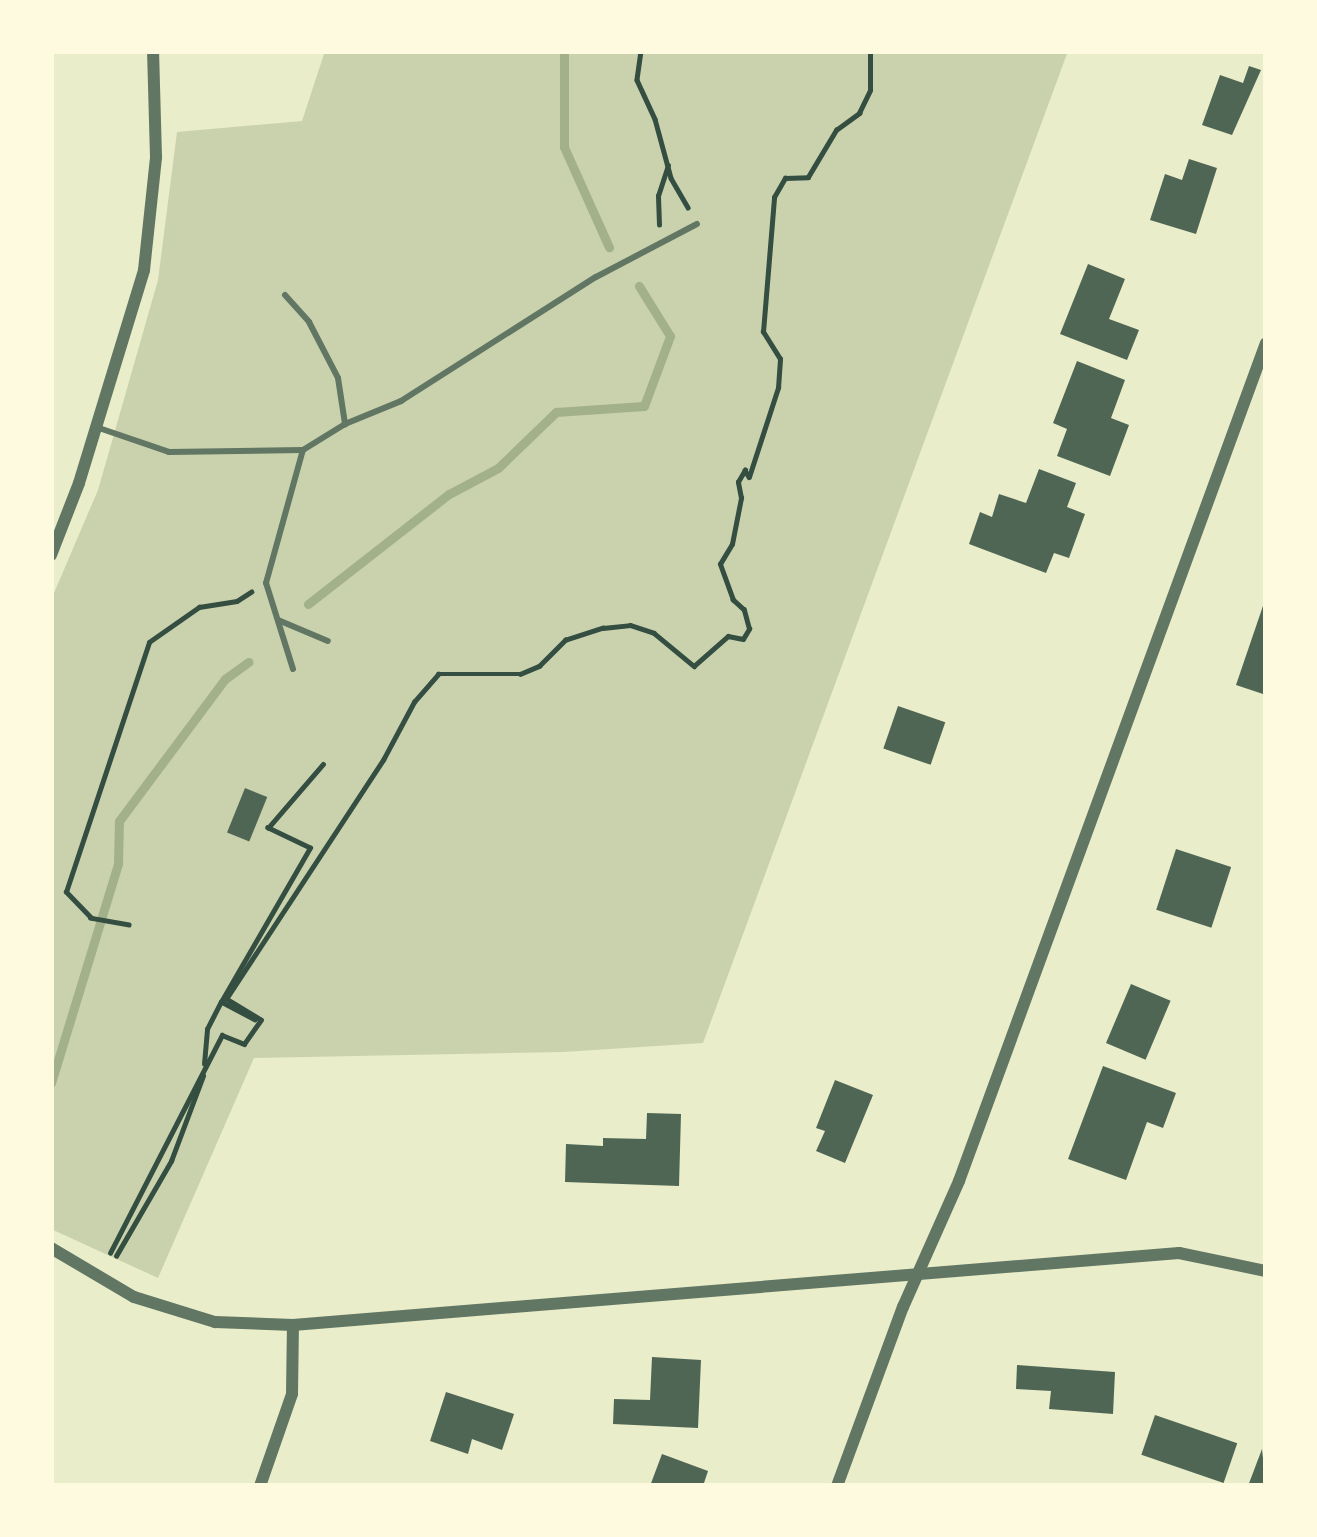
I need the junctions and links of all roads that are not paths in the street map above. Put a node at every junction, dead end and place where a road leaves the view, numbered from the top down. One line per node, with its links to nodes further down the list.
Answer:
1 (153, 51): 6 (street)
2 (697, 224): 5 (lane)
3 (285, 295): 5 (lane)
4 (1266, 343): 14 (street)
5 (345, 424): 7 (lane)
6 (96, 428): 7 (lane); 8 (street)
7 (303, 450): 9 (lane)
8 (51, 555)
9 (278, 620): 10 (lane); 11 (lane)
10 (328, 641)
11 (293, 669)
12 (51, 1248): 15 (street)
13 (1266, 1271): 14 (street)
14 (919, 1273): 15 (street); 17 (street)
15 (293, 1325): 16 (street)
16 (260, 1486)
17 (837, 1486)

